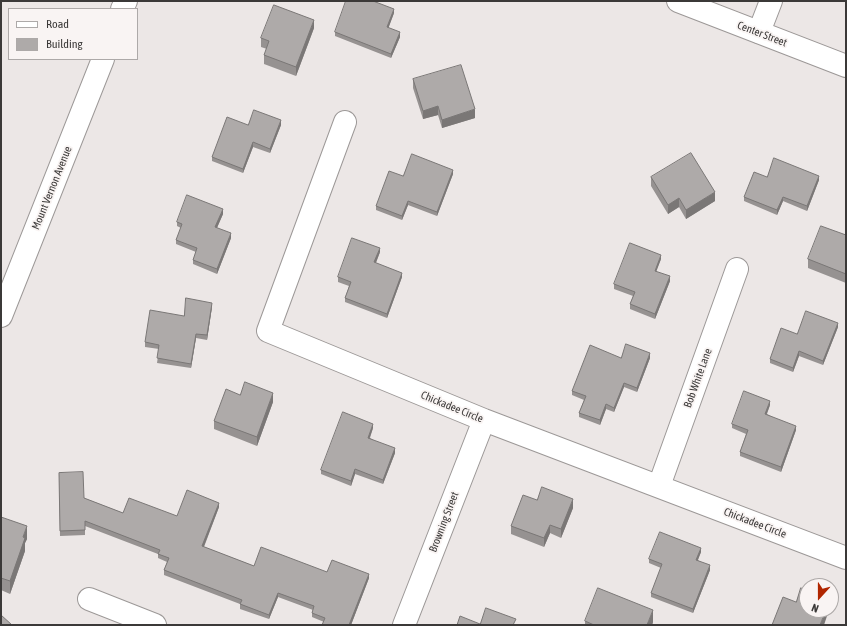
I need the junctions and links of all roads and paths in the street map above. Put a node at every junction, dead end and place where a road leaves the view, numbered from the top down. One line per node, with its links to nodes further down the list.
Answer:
1 (678, 1): 3 (street, Center Street)
2 (771, 1): 3 (street)
3 (759, 32): 5 (street, Center Street)
4 (103, 60): 8 (street, Mount Vernon Avenue)
5 (846, 66)
6 (345, 122): 9 (street, Chickadee Circle)
7 (736, 270): 10 (street, Bob White Lane)
8 (1, 316)
9 (484, 420): 10 (street, Chickadee Circle); 14 (street, Browning Street)
10 (659, 486): 11 (street, Chickadee Circle)
11 (846, 558)
12 (89, 599): 13 (street)
13 (155, 625)
14 (404, 625)

